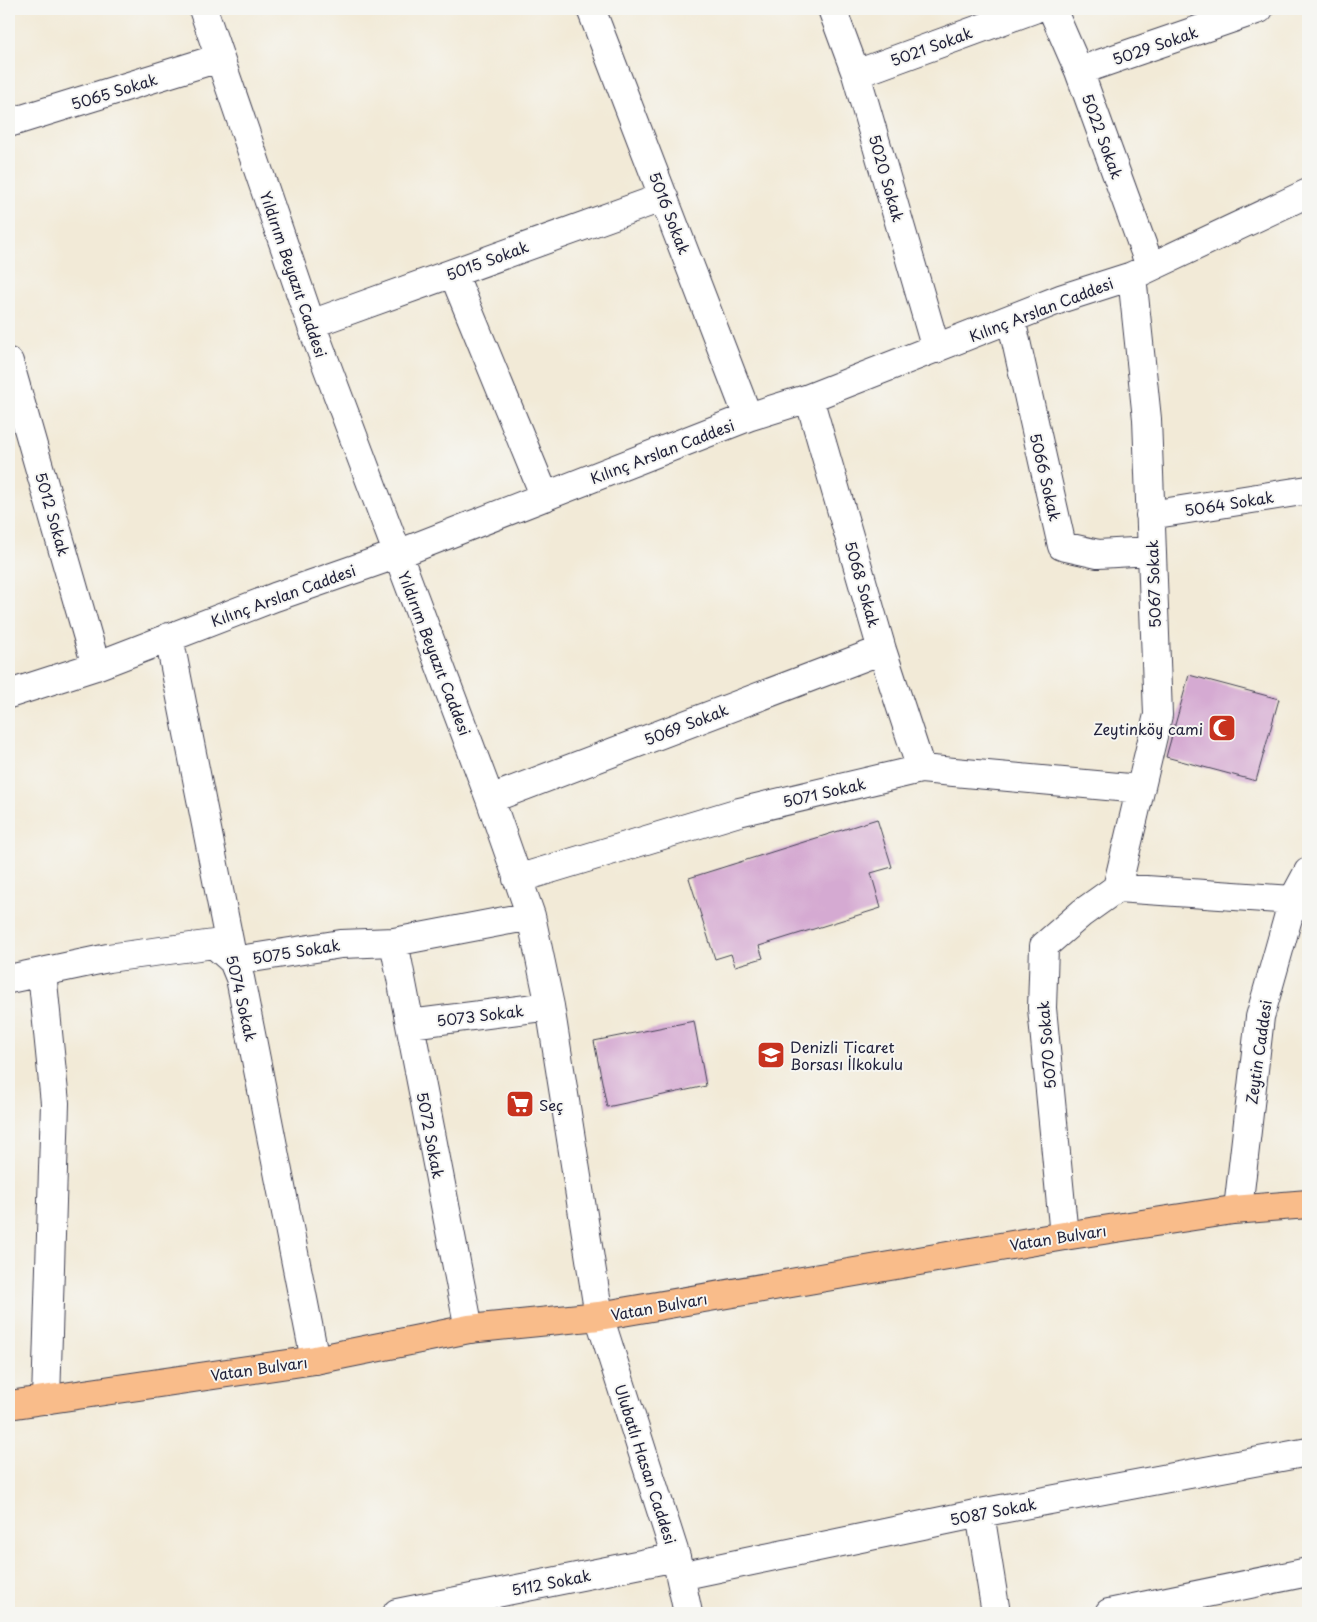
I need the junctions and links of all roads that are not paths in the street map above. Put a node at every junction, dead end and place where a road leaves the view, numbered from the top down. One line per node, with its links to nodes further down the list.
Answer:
1 (203, 9): 7 (street, Yıldırım Beyazıt Caddesi)
2 (592, 9): 12 (street, 5016 Sokak)
3 (832, 9): 9 (street, 5020 Sokak)
4 (1034, 9): 9 (street, 5021 Sokak)
5 (1052, 9): 8 (street, 5022 Sokak)
6 (1259, 9): 8 (street, 5029 Sokak)
7 (219, 58): 10 (street, 5065 Sokak); 16 (street, Yıldırım Beyazıt Caddesi)
8 (1079, 71): 13 (street, 5022 Sokak)
9 (856, 74): 17 (street, 5020 Sokak)
10 (9, 123)
11 (1308, 193): 13 (street, Kılınç Arslan Caddesi)
12 (664, 197): 14 (street, 5015 Sokak); 20 (street, 5016 Sokak)
13 (1141, 271): 15 (street, Kılınç Arslan Caddesi); 23 (street, 5067 Sokak)
14 (453, 273): 16 (street, 5015 Sokak); 22 (street)
15 (1011, 319): 17 (street, Kılınç Arslan Caddesi); 24 (street, 5066 Sokak)
16 (311, 324): 25 (street, Yıldırım Beyazıt Caddesi)
17 (936, 349): 19 (street, Kılınç Arslan Caddesi)
18 (9, 362): 28 (street, 5012 Sokak)
19 (809, 398): 20 (street, Kılınç Arslan Caddesi); 27 (street, 5068 Sokak)
20 (748, 417): 22 (street, Kılınç Arslan Caddesi)
21 (1308, 490): 23 (street, 5064 Sokak)
22 (545, 497): 25 (street, Kılınç Arslan Caddesi)
23 (1150, 515): 24 (street, 5067 Sokak)
24 (1151, 551): 31 (street, 5067 Sokak)
25 (398, 554): 26 (street, Kılınç Arslan Caddesi); 32 (street, Yıldırım Beyazıt Caddesi)
26 (170, 637): 28 (street, Kılınç Arslan Caddesi); 39 (street, 5074 Sokak)
27 (882, 650): 30 (street, 5068 Sokak); 32 (street, 5069 Sokak)
28 (96, 666): 29 (street, Kılınç Arslan Caddesi)
29 (9, 694)
30 (921, 769): 31 (street, 5071 Sokak); 34 (street, 5071 Sokak)
31 (1140, 789): 35 (street, 5067 Sokak)
32 (490, 799): 34 (street, Yıldırım Beyazıt Caddesi)
33 (1308, 872): 36 (street, Zeytin Caddesi)
34 (517, 879): 37 (street, Yıldırım Beyazıt Caddesi)
35 (1117, 888): 36 (street); 46 (street, 5070 Sokak)
36 (1300, 904): 45 (street, Zeytin Caddesi)
37 (531, 916): 38 (street, 5075 Sokak); 42 (street, Yıldırım Beyazıt Caddesi)
38 (394, 942): 39 (street, 5075 Sokak); 43 (street, 5072 Sokak)
39 (234, 961): 40 (street, 5075 Sokak); 49 (street, 5074 Sokak)
40 (42, 972): 41 (street, 5075 Sokak); 50 (street)
41 (9, 979)
42 (550, 1006): 43 (street, 5073 Sokak); 47 (street, Yıldırım Beyazıt Caddesi)
43 (410, 1024): 48 (street, 5072 Sokak)
44 (1308, 1204): 45 (main road, Vatan Bulvarı)
45 (1238, 1210): 46 (main road, Vatan Bulvarı)
46 (1064, 1236): 47 (main road, Vatan Bulvarı)
47 (599, 1316): 48 (main road, Vatan Bulvarı); 54 (street, Ulubatlı Hasan Caddesi)
48 (469, 1329): 49 (main road, Vatan Bulvarı)
49 (315, 1360): 50 (main road, Vatan Bulvarı)
50 (46, 1400): 51 (main road, Vatan Bulvarı)
51 (9, 1405)
52 (1308, 1452): 53 (street, 5087 Sokak)
53 (980, 1513): 54 (street, 5087 Sokak); 59 (street)
54 (678, 1567): 56 (street, 5112 Sokak); 58 (street, Ulubatlı Hasan Caddesi)
55 (1308, 1572): 60 (street)
56 (445, 1608): 57 (street, 5112 Sokak)
57 (397, 1613)
58 (688, 1613)
59 (996, 1613)
60 (1109, 1613)

